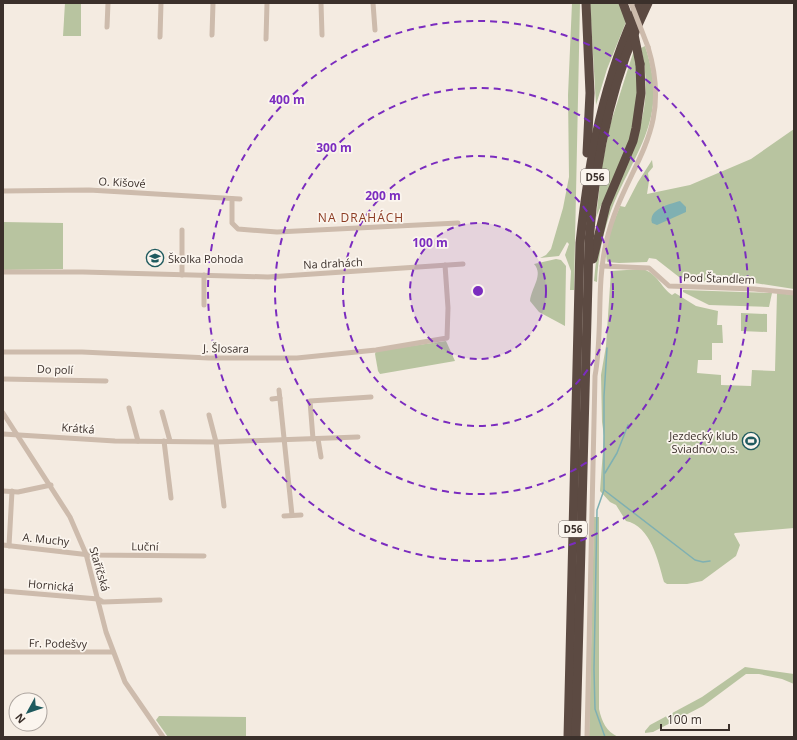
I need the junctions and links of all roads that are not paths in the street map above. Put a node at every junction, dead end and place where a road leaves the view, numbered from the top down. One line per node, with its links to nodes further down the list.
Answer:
1 (108, 3): 12 (street)
2 (161, 3): 16 (street)
3 (213, 3): 15 (street)
4 (267, 3): 17 (street)
5 (321, 3): 14 (street)
6 (373, 3): 13 (street)
7 (586, 3): 19 (highway)
8 (623, 3): 32 (highway, bridge)
9 (631, 3): 26 (street, bridge)
10 (640, 3): 19 (highway, D56)
11 (648, 3): 32 (highway, D56)
12 (108, 27)
13 (375, 30)
14 (322, 34)
15 (212, 35)
16 (160, 37)
17 (266, 40)
18 (3, 191): 20 (street, O. Kišové)
19 (585, 196): 70 (highway, D56)
20 (232, 199): 21 (street, O. Kišové); 22 (street)
21 (240, 199)
22 (458, 223)
23 (182, 230): 28 (street)
24 (463, 264): 25 (street, Na drahách)
25 (445, 265): 29 (street, Na drahách); 33 (street, J. Šlosara)
26 (602, 266): 30 (street, Pod Štandlem); 72 (street)
27 (3, 272): 28 (street, Na drahách)
28 (182, 275): 29 (street, Na drahách)
29 (204, 275): 31 (street)
30 (794, 293)
31 (204, 305)
32 (587, 314): 71 (highway, D56)
33 (3, 352)
34 (3, 379): 35 (street, Do polí)
35 (106, 381)
36 (279, 390): 38 (street)
37 (371, 397): 47 (street)
38 (280, 398): 39 (street); 48 (street)
39 (272, 399)
40 (129, 408): 49 (street)
41 (162, 412): 50 (street)
42 (3, 413): 45 (street, Staříčská)
43 (209, 415): 51 (street)
44 (3, 434): 45 (street, Krátká)
45 (17, 434): 49 (street, Krátká); 53 (street, Staříčská)
46 (358, 437): 47 (street, Krátká)
47 (316, 439): 48 (street, Krátká); 52 (street)
48 (285, 440): 51 (street, Krátká); 60 (street)
49 (138, 441): 50 (street, Krátká)
50 (167, 441): 51 (street, Krátká); 56 (street)
51 (216, 442): 57 (street)
52 (321, 457)
53 (51, 485): 55 (street); 62 (street, Staříčská)
54 (3, 491): 55 (street)
55 (12, 491): 61 (street)
56 (171, 498)
57 (224, 506)
58 (301, 515): 60 (street)
59 (284, 516): 60 (street)
60 (292, 516)
61 (6, 545): 62 (street, A. Muchy)
62 (86, 554): 63 (street, Luční); 65 (street, Staříčská)
63 (204, 556)
64 (3, 591): 65 (street, Hornická)
65 (98, 599): 66 (street, Hornická); 68 (street, Staříčská)
66 (160, 600)
67 (3, 652): 68 (street, Fr. Podešvy)
68 (113, 652): 69 (street, Staříčská)
69 (163, 737)
70 (568, 737)
71 (576, 737)
72 (587, 737)

